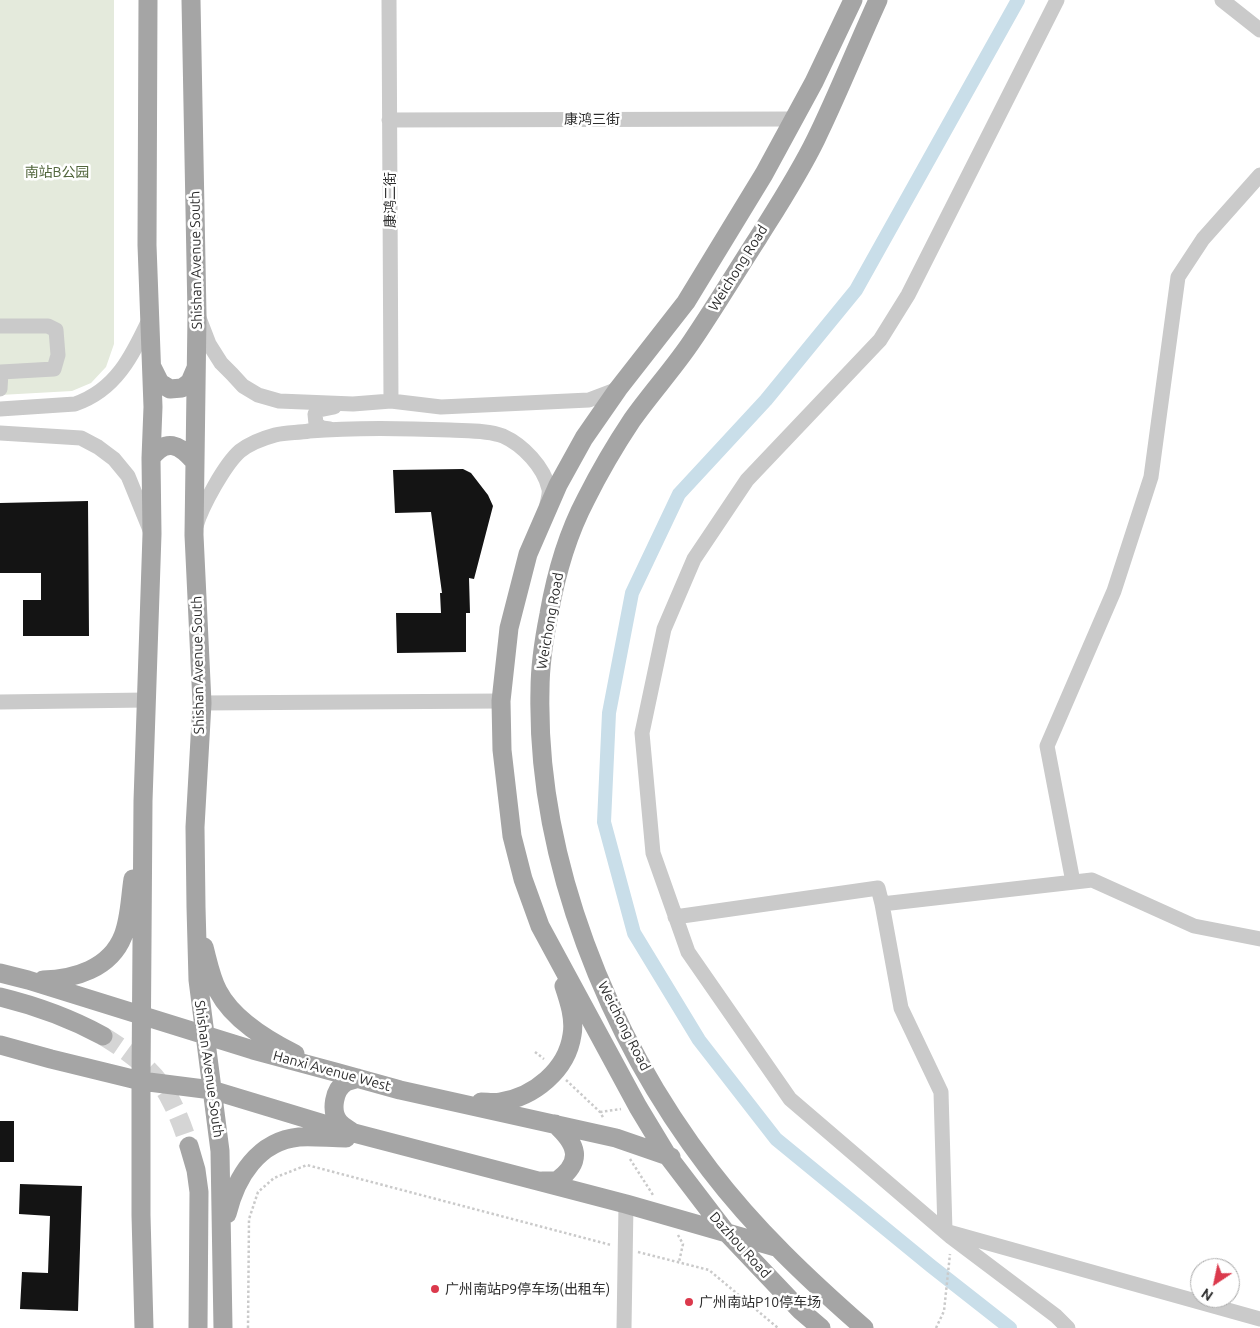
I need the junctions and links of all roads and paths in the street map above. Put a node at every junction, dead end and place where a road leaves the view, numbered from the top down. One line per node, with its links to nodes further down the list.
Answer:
1 (148, 0): 13 (main road)
2 (191, 0): 12 (main road, Shishan Avenue South)
3 (389, 0): 10 (street, 康鸿二街)
4 (853, 0): 9 (main road, Weichong Road)
5 (878, 0): 47 (main road, Weichong Road)
6 (1057, 0): 41 (street)
7 (1222, 0): 8 (street)
8 (1260, 30)
9 (794, 119): 10 (street, 康鸿三街); 19 (main road, Weichong Road)
10 (389, 120): 20 (street, 康鸿二街)
11 (1260, 175): 38 (street)
12 (197, 315): 16 (main road, Shishan Avenue South); 21 (street)
13 (150, 319): 15 (main road); 22 (street)
14 (0, 326): 17 (street)
15 (151, 366): 16 (main road); 28 (main road)
16 (196, 368): 29 (main road, Shishan Avenue South)
17 (1, 372): 18 (street)
18 (0, 389)
19 (618, 389): 23 (street); 30 (main road, Weichong Road)
20 (391, 401): 21 (street); 23 (street)
21 (353, 404): 25 (street)
22 (19, 406): 24 (street); 27 (street)
23 (441, 407): 26 (street)
24 (0, 409)
25 (335, 429): 26 (street); 32 (street)
26 (410, 429): 30 (street)
27 (4, 433): 31 (street)
28 (151, 458): 29 (main road); 31 (main road)
29 (194, 461): 32 (main road, Shishan Avenue South)
30 (547, 507): 34 (main road, Weichong Road)
31 (152, 534): 33 (main road)
32 (194, 535): 36 (main road, Shishan Avenue South)
33 (146, 700): 35 (street); 37 (main road)
34 (501, 701): 36 (street); 42 (main road, Weichong Road)
35 (0, 702)
36 (202, 703): 40 (main road, Shishan Avenue South)
37 (143, 801): 45 (main road); 48 (main road)
38 (1073, 882): 39 (street); 43 (street)
39 (882, 904): 41 (street); 67 (street)
40 (196, 908): 50 (main road, Shishan Avenue South); 53 (main road)
41 (675, 917): 67 (street)
42 (540, 926): 49 (main road, Weichong Road); 57 (main road)
43 (1260, 939)
44 (0, 973): 45 (main road, Hanxi Avenue West)
45 (28, 980): 48 (main road, Hanxi Avenue West)
46 (0, 997): 51 (main road)
47 (611, 1006): 49 (main road); 63 (main road, Weichong Road)
48 (142, 1015): 50 (main road, Hanxi Avenue West); 55 (main road)
49 (589, 1015): 62 (main road, Weichong Road)
50 (204, 1034): 53 (main road, Hanxi Avenue West); 56 (main road, Shishan Avenue South)
51 (103, 1036)
52 (2, 1046): 55 (main road)
53 (335, 1072): 54 (main road, Hanxi Avenue West)
54 (358, 1078): 57 (main road, Hanxi Avenue West); 59 (main road)
55 (141, 1081): 56 (main road); 73 (main road)
56 (212, 1090): 59 (main road); 71 (main road, Shishan Avenue South)
57 (400, 1090): 58 (main road, Hanxi Avenue West)
58 (555, 1124): 62 (main road, Hanxi Avenue West); 64 (main road)
59 (354, 1133): 60 (main road)
60 (378, 1138): 64 (main road); 71 (main road)
61 (189, 1146): 74 (main road)
62 (667, 1156): 63 (main road, Hanxi Avenue West); 66 (main road, Dazhou Road)
63 (710, 1170): 69 (main road, Dazhou Road)
64 (541, 1181): 65 (main road)
65 (626, 1204): 66 (main road); 68 (street)
66 (725, 1231): 69 (main road); 79 (main road, Dazhou Road)
67 (944, 1231): 72 (street); 82 (street)
68 (625, 1248): 76 (path); 77 (street); 78 (path)
69 (776, 1248): 80 (main road, Dazhou Road)
70 (950, 1250): 81 (path)
71 (222, 1252): 75 (main road, Shishan Avenue South)
72 (1260, 1319)
73 (144, 1328)
74 (198, 1328)
75 (223, 1328)
76 (248, 1328)
77 (624, 1328)
78 (778, 1328)
79 (821, 1328)
80 (864, 1328)
81 (936, 1328)
82 (1068, 1328)

